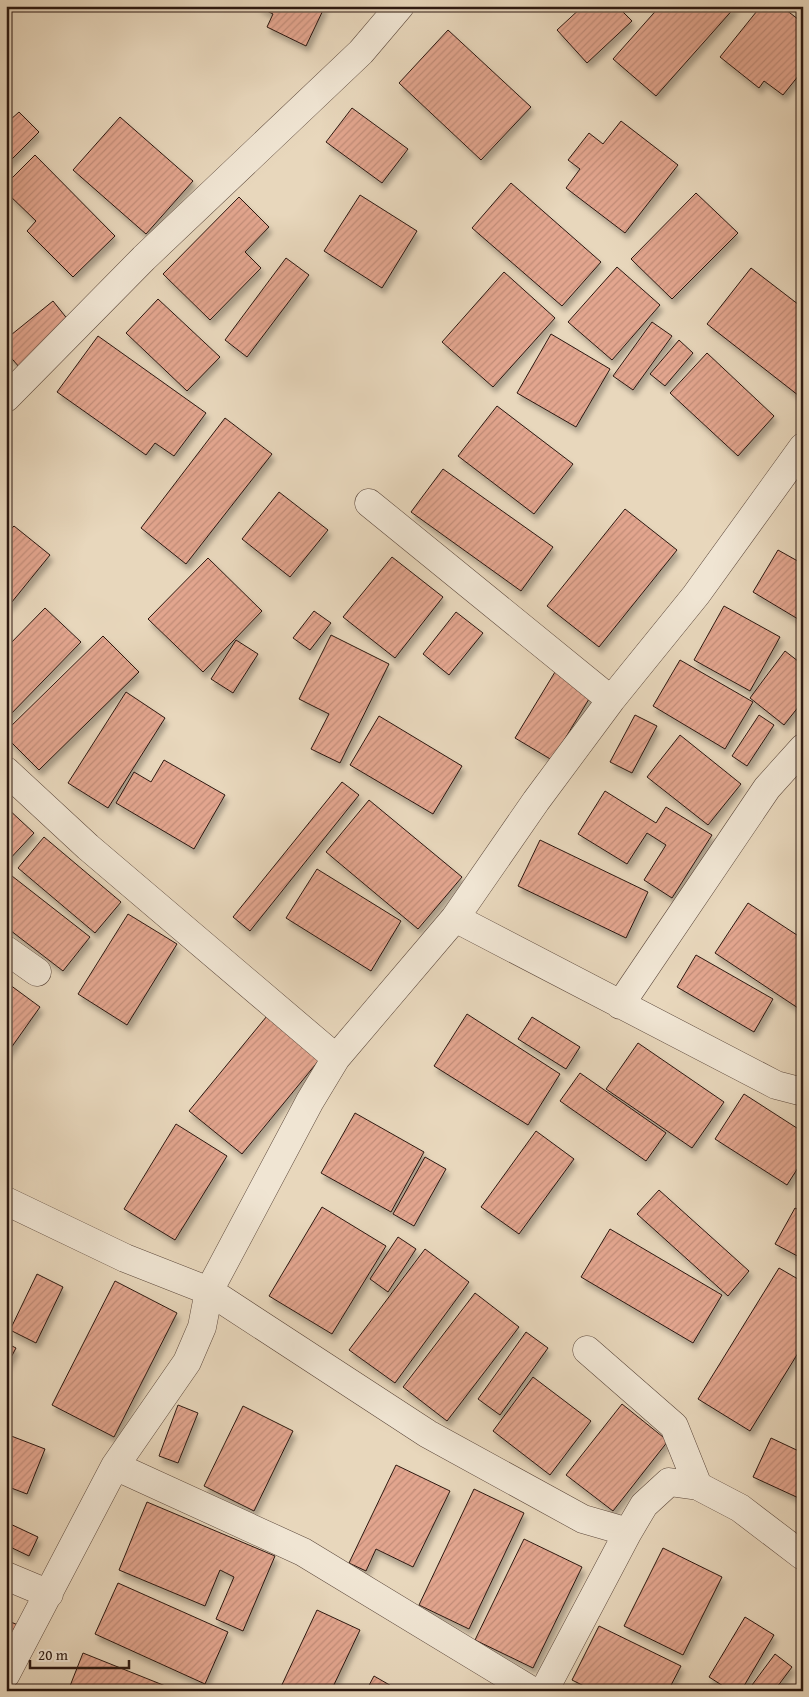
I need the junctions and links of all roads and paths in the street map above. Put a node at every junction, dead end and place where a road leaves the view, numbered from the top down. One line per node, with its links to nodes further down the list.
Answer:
1 (400, 6): 2 (street)
2 (6, 398)
3 (803, 447): 5 (street)
4 (369, 503): 5 (street)
5 (611, 700): 8 (street)
6 (803, 748): 11 (street)
7 (6, 771): 12 (street)
8 (455, 918): 11 (street); 12 (street)
9 (6, 950): 10 (street)
10 (37, 972)
11 (620, 1005): 13 (street)
12 (336, 1058): 15 (street)
13 (803, 1092)
14 (6, 1201): 15 (street)
15 (209, 1291): 17 (street); 19 (street)
16 (587, 1350): 18 (street)
17 (115, 1466): 22 (street); 24 (street)
18 (698, 1486): 19 (street); 20 (street)
19 (628, 1532): 25 (street)
20 (803, 1556)
21 (6, 1576): 22 (street)
22 (49, 1594): 23 (street)
23 (6, 1674)
24 (532, 1691)
25 (544, 1691)

